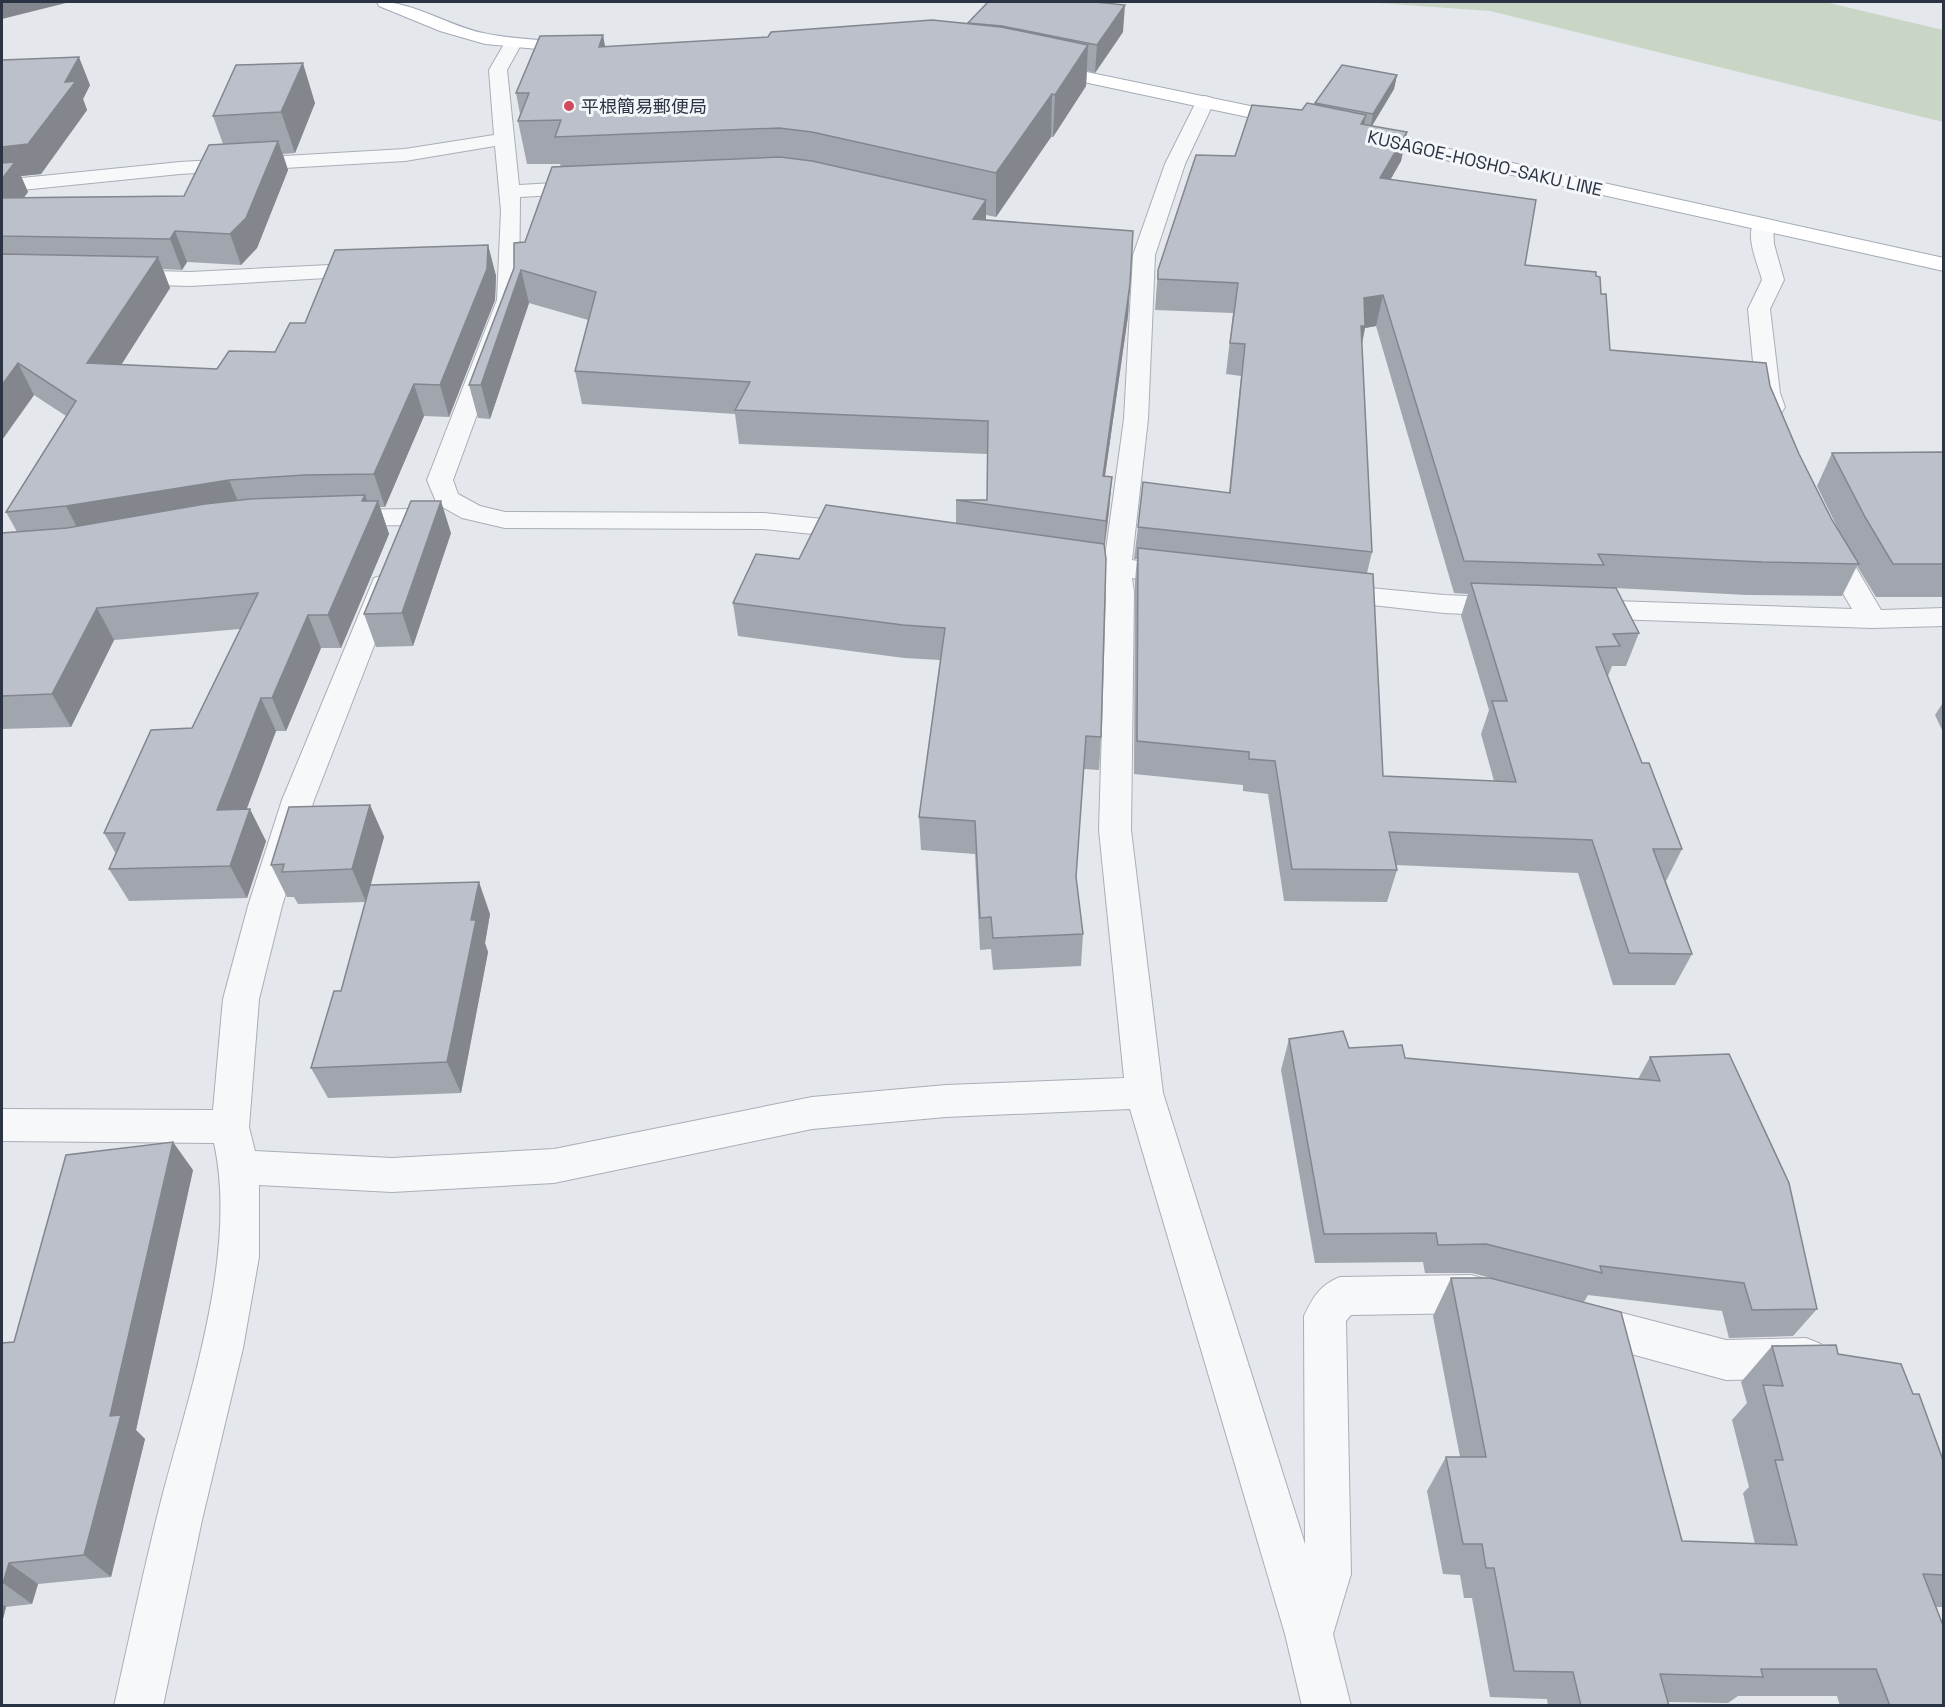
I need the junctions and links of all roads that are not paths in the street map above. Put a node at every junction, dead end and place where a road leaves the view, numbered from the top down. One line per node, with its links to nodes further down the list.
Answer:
1 (385, 2): 2 (main road)
2 (513, 43): 3 (main road); 8 (street)
3 (599, 48)
4 (1023, 64): 5 (main road)
5 (1205, 102): 6 (main road); 14 (street)
6 (1309, 124)
7 (1343, 132): 12 (main road, KUSAGOE-HOSHO-SAKU LINE)
8 (504, 139): 9 (street); 11 (street)
9 (2, 186)
10 (608, 186): 11 (street)
11 (509, 192): 19 (street)
12 (1762, 225): 15 (main road, KUSAGOE-HOSHO-SAKU LINE); 18 (street)
13 (1121, 250): 14 (street)
14 (1144, 255): 25 (street)
15 (1944, 265)
16 (391, 269): 17 (street)
17 (96, 277)
18 (1781, 433)
19 (446, 498): 20 (street); 23 (street)
20 (416, 517): 21 (street); 32 (street)
21 (316, 519)
22 (1818, 521): 29 (street)
23 (887, 535)
24 (1036, 556): 25 (street)
25 (1117, 568): 26 (street); 30 (street)
26 (1198, 578)
27 (1303, 590): 29 (street)
28 (1944, 617): 29 (street)
29 (1872, 619)
30 (1144, 1093): 33 (street); 35 (street)
31 (2, 1125): 32 (street)
32 (230, 1127): 33 (street)
33 (239, 1167): 36 (street)
34 (1842, 1358): 35 (street)
35 (1309, 1634): 37 (street)
36 (138, 1706)
37 (1327, 1706)

